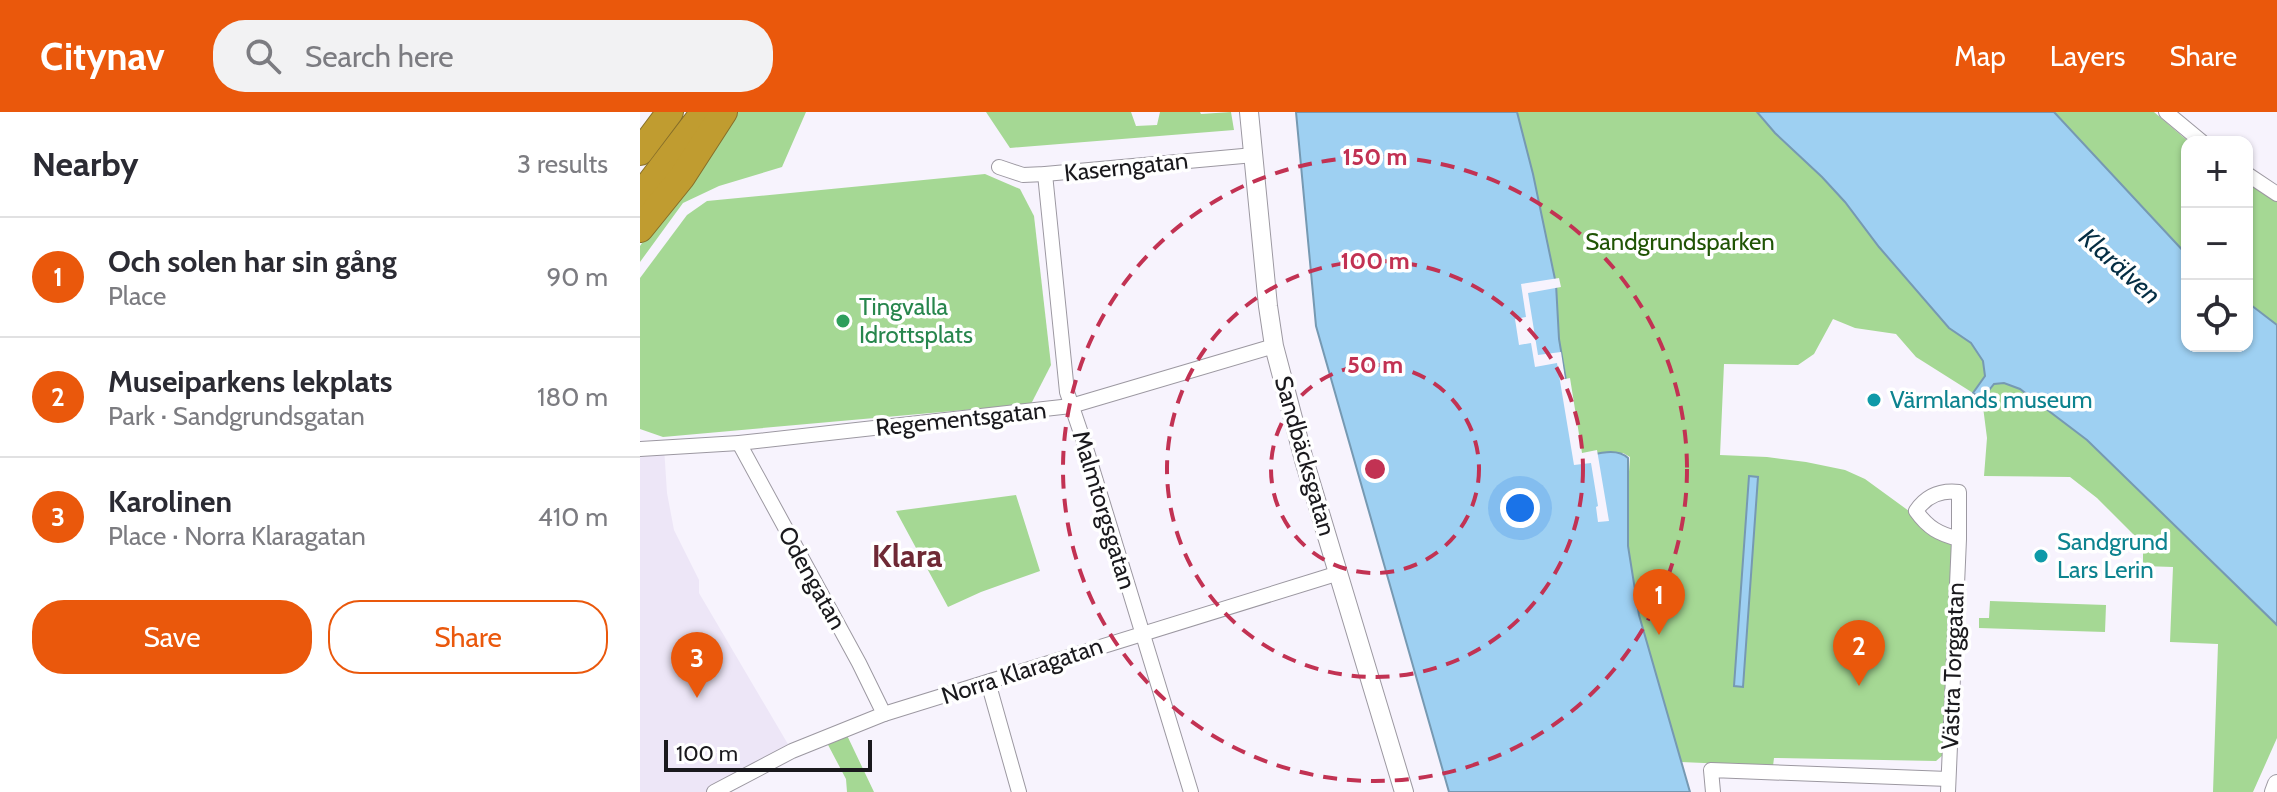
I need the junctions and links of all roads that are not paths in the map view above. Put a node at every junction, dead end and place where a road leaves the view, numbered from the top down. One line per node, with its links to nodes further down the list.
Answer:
1 (670, 112): 7 (highway)
2 (704, 112): 13 (highway)
3 (724, 112): 14 (highway)
4 (1249, 112): 8 (street, Sandbäcksgatan)
5 (2166, 112): 6 (street)
6 (2195, 136)
7 (640, 152)
8 (1254, 155): 10 (street, Kaserngatan); 15 (street, Sandbäcksgatan)
9 (999, 167): 10 (street, Kaserngatan)
10 (1045, 174): 16 (street, Malmtorgsgatan)
11 (2253, 178): 12 (street)
12 (2277, 194)
13 (640, 196)
14 (640, 229)
15 (1274, 346): 16 (street, Regementsgatan); 20 (street, Sandbäcksgatan)
16 (1071, 406): 17 (street, Regementsgatan); 21 (street, Malmtorgsgatan)
17 (739, 443): 18 (street, Regementsgatan); 23 (street, Odengatan)
18 (640, 449)
19 (1959, 539): 25 (street, Västra Torggatan)
20 (1339, 573): 21 (street, Norra Klaragatan); 29 (street, Sandbäcksgatan)
21 (1142, 633): 22 (street, Norra Klaragatan); 28 (street, Malmtorgsgatan)
22 (988, 682): 23 (street, Norra Klaragatan); 27 (street)
23 (884, 714): 26 (street, Norra Klaragatan)
24 (2277, 784): 31 (street)
25 (1948, 786): 30 (street)
26 (714, 792)
27 (1019, 792)
28 (1191, 792)
29 (1404, 792)
30 (1713, 792)
31 (2274, 792)

